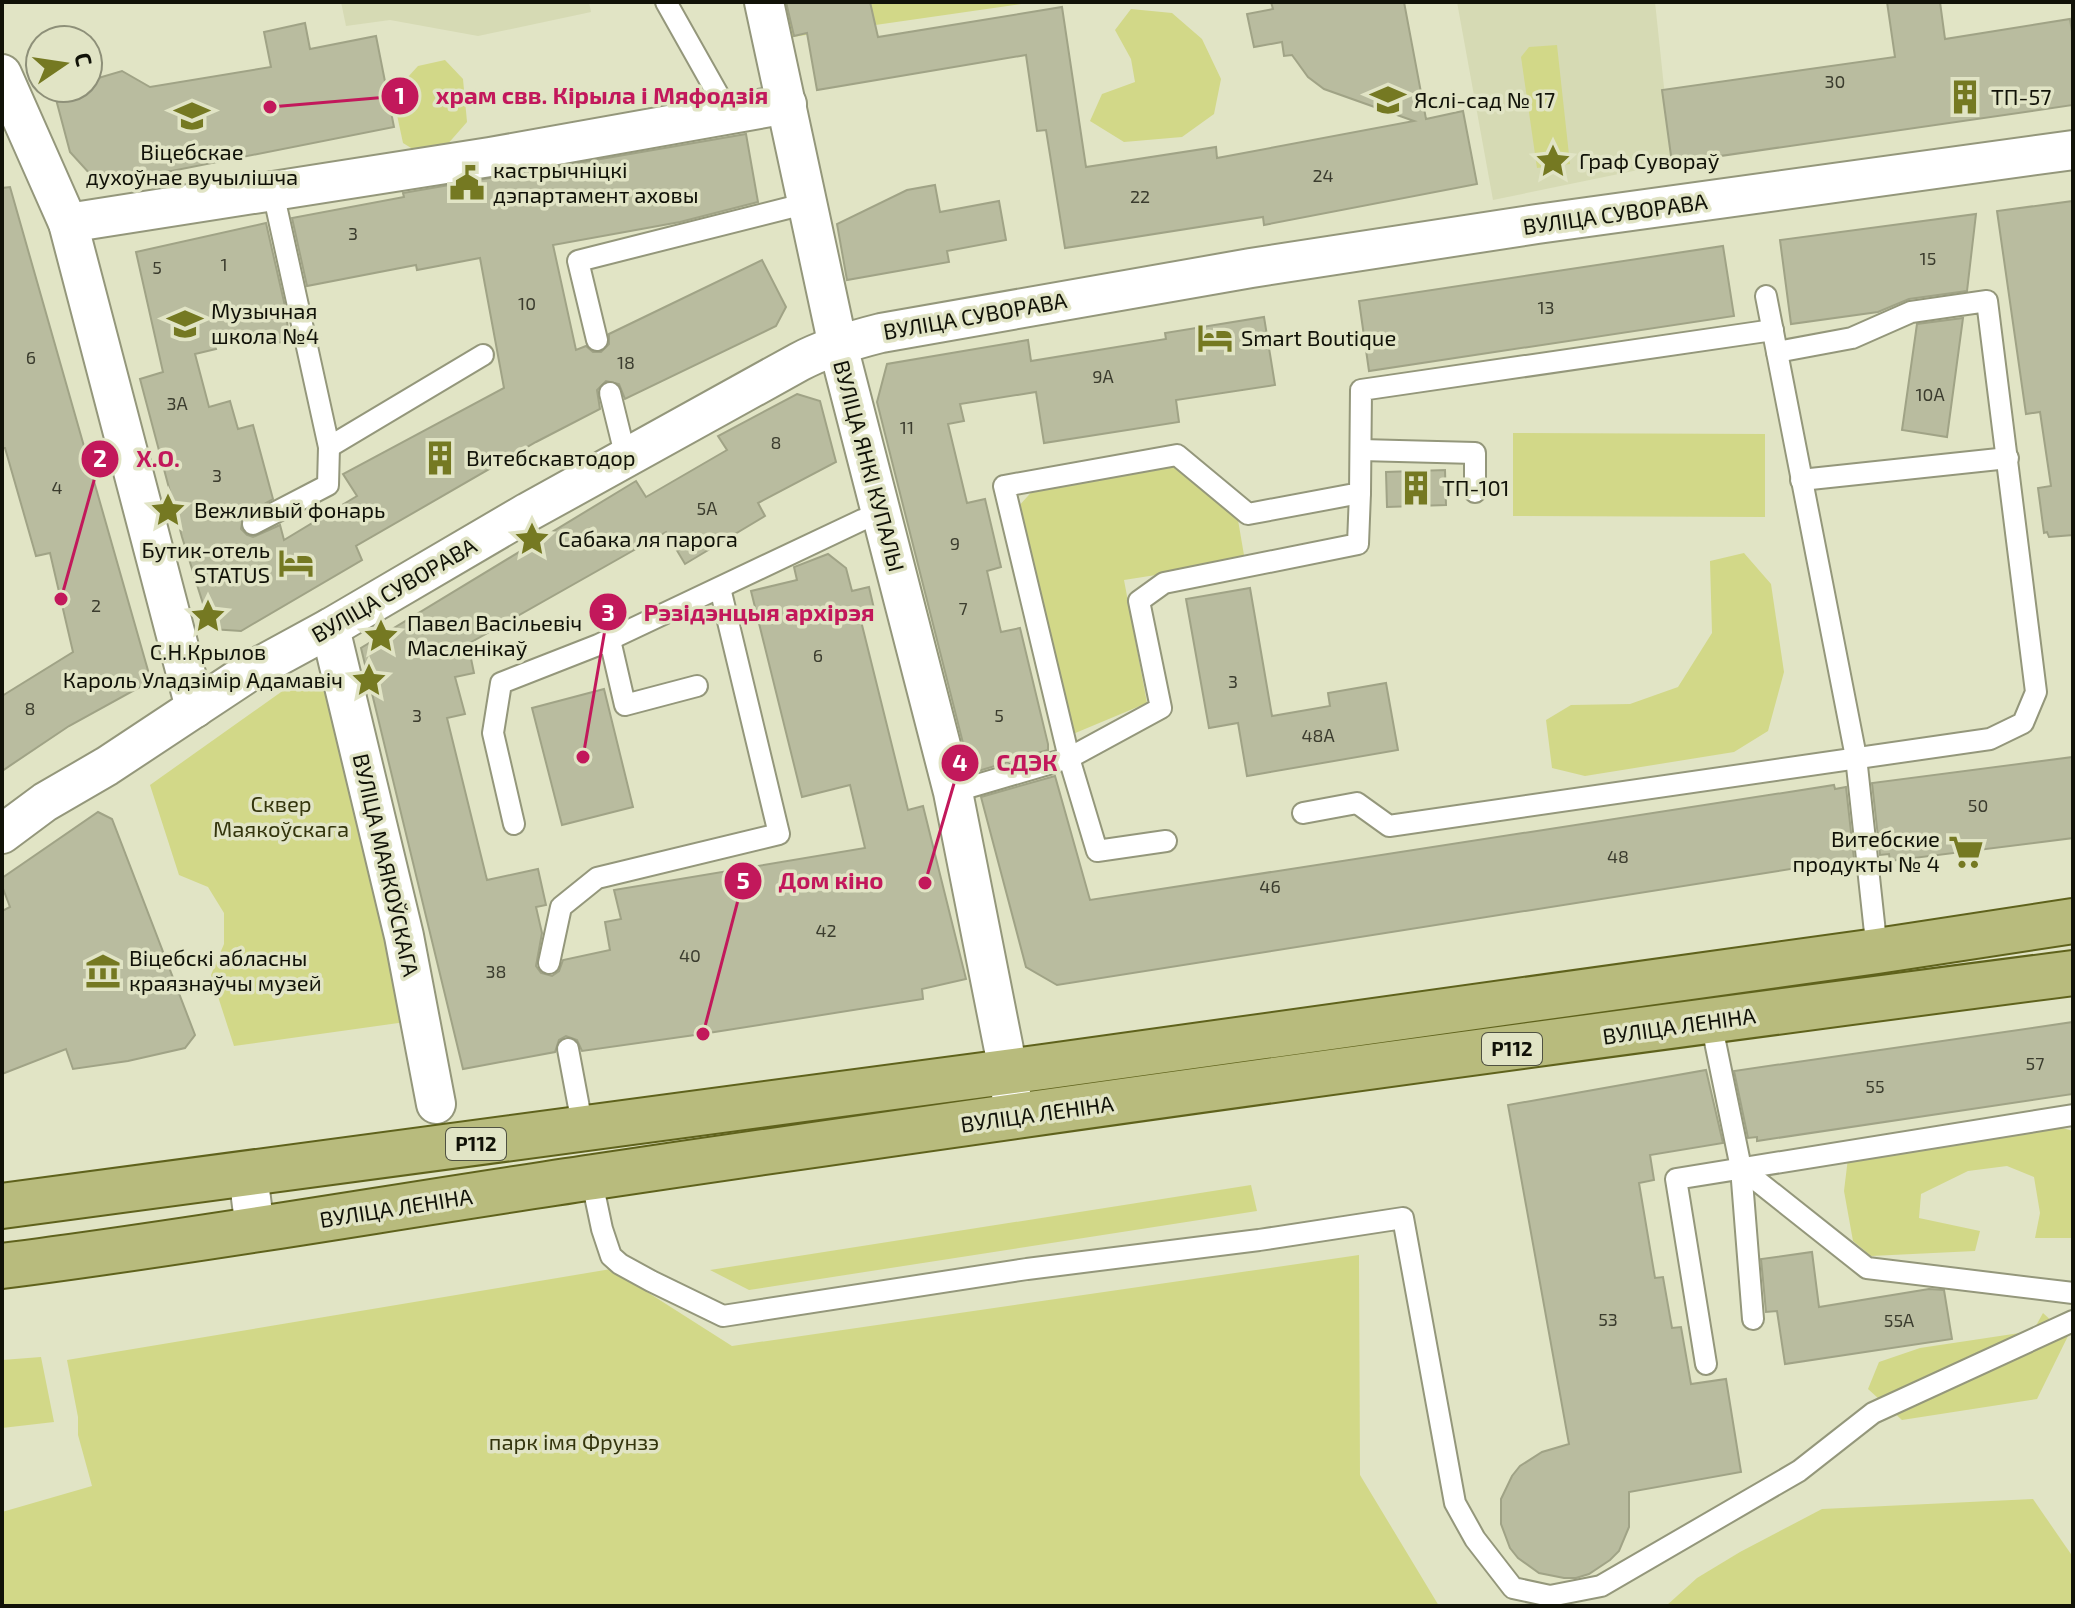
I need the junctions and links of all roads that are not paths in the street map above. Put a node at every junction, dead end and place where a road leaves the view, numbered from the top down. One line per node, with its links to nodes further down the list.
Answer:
1 (666, 2): 5 (lane)
2 (764, 2): 4 (street, ВУЛІЦА ЯНКІ КУПАЛЫ)
3 (2, 74): 9 (street)
4 (787, 104): 5 (street); 8 (street, ВУЛІЦА ЯНКІ КУПАЛЫ)
5 (729, 114): 7 (street)
6 (2073, 150): 13 (street, ВУЛІЦА СУВОРАВА)
7 (273, 192): 9 (street); 17 (lane)
8 (808, 203): 12 (lane); 13 (street, ВУЛІЦА ЯНКІ КУПАЛЫ)
9 (68, 223): 30 (street)
10 (1766, 296): 11 (lane)
11 (1773, 330): 14 (lane); 18 (lane)
12 (597, 340)
13 (838, 346): 19 (street, ВУЛІЦА СУВОРАВА); 24 (street, ВУЛІЦА ЯНКІ КУПАЛЫ)
14 (1777, 352): 20 (lane); 21 (lane)
15 (483, 355): 17 (lane)
16 (610, 393): 19 (lane)
17 (329, 447): 25 (lane)
18 (1361, 450): 22 (lane); 23 (lane)
19 (626, 458): 27 (street, ВУЛІЦА СУВОРАВА)
20 (2008, 458): 21 (lane); 31 (lane)
21 (1801, 480): 31 (lane)
22 (1475, 492)
23 (1360, 493): 32 (lane); 32 (lane)
24 (882, 514): 26 (lane); 33 (street, ВУЛІЦА ЯНКІ КУПАЛЫ)
25 (253, 524)
26 (720, 588): 28 (lane); 40 (lane)
27 (330, 628): 30 (street, ВУЛІЦА СУВОРАВА); 45 (street, ВУЛІЦА МАЯКОЎСКАГА)
28 (610, 640): 29 (lane); 35 (lane)
29 (697, 686)
30 (195, 708): 36 (street, ВУЛІЦА СУВОРАВА)
31 (1856, 757): 34 (lane); 39 (lane)
32 (1069, 758): 33 (lane); 37 (lane)
33 (953, 792): 44 (street, ВУЛІЦА ЯНКІ КУПАЛЫ)
34 (1303, 813)
35 (514, 824)
36 (2, 834)
37 (1166, 841)
38 (2073, 921): 39 (main road, ВУЛІЦА ЛЕНІНА / Р112)
39 (1877, 951): 44 (main road, ВУЛІЦА ЛЕНІНА / Р112)
40 (549, 963)
41 (2073, 973): 42 (main road, ВУЛІЦА ЛЕНІНА / Р112)
42 (1711, 1022): 47 (main road, ВУЛІЦА ЛЕНІНА / Р112); 49 (lane)
43 (568, 1049): 48 (lane)
44 (1008, 1070): 47 (street, ВУЛІЦА ЯНКІ КУПАЛЫ); 48 (main road, ВУЛІЦА ЛЕНІНА / Р112)
45 (436, 1104)
46 (2073, 1115): 49 (lane)
47 (1014, 1117): 51 (main road, ВУЛІЦА ЛЕНІНА / Р112)
48 (583, 1129): 50 (main road, ВУЛІЦА ЛЕНІНА / Р112)
49 (1741, 1168): 55 (lane); 56 (lane); 58 (lane)
50 (248, 1174): 52 (main road, ВУЛІЦА ЛЕНІНА / Р112); 53 (street)
51 (591, 1177): 53 (main road, ВУЛІЦА ЛЕНІНА / Р112); 57 (lane)
52 (2, 1206)
53 (255, 1230): 54 (main road, ВУЛІЦА ЛЕНІНА / Р112)
54 (2, 1266)
55 (2073, 1293)
56 (1753, 1319)
57 (2073, 1321)
58 (1706, 1364)

